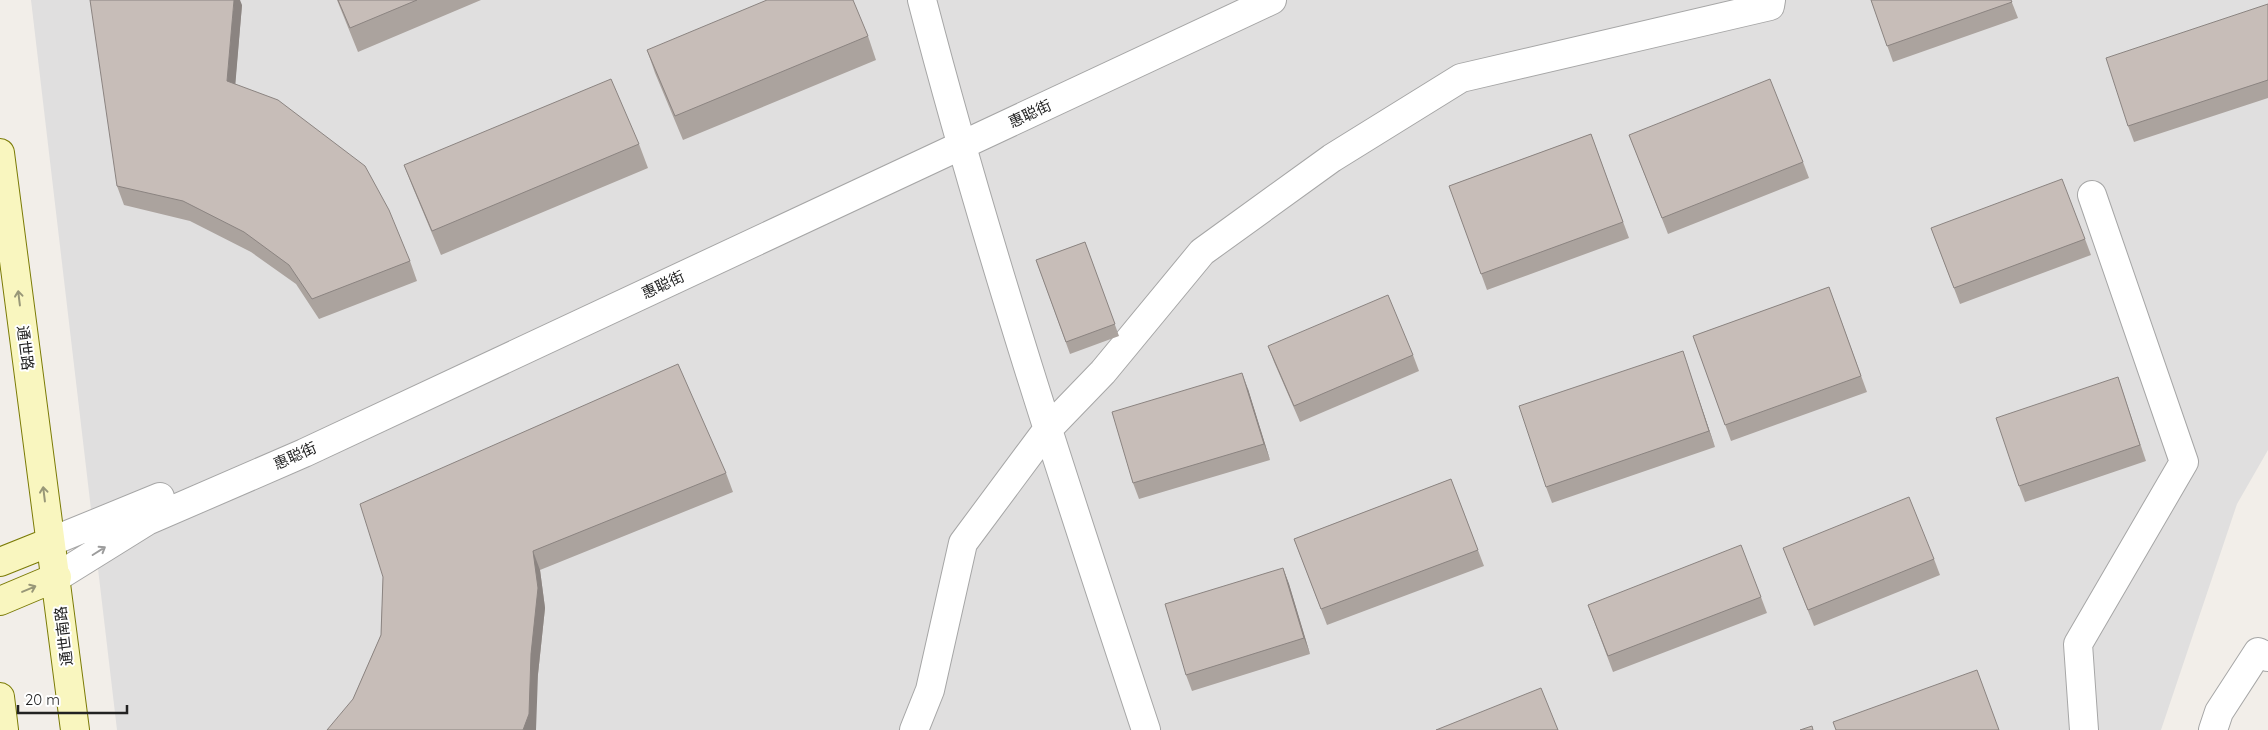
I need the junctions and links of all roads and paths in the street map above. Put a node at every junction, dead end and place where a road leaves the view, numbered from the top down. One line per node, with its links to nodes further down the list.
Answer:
1 (922, 0): 5 (street)
2 (1237, 0): 5 (street, 惠聪街)
3 (1272, 0): 5 (street, 惠聪街)
4 (1771, 0): 8 (street)
5 (959, 140): 8 (street); 9 (street, 惠聪街); 11 (street, 惠聪街, one-way to 5)
6 (0, 153): 9 (main road, 通世路, one-way to 6)
7 (2092, 195): 19 (street)
8 (1047, 430): 17 (street); 18 (street)
9 (50, 542): 10 (main road); 11 (main road, 通世南路)
10 (0, 562)
11 (57, 577): 12 (main road, one-way to 11); 16 (main road, 通世南路)
12 (0, 601)
13 (2268, 657): 20 (street)
14 (0, 697): 15 (main road)
15 (4, 730)
16 (76, 730)
17 (914, 730)
18 (1146, 730)
19 (2084, 730)
20 (2213, 730)

